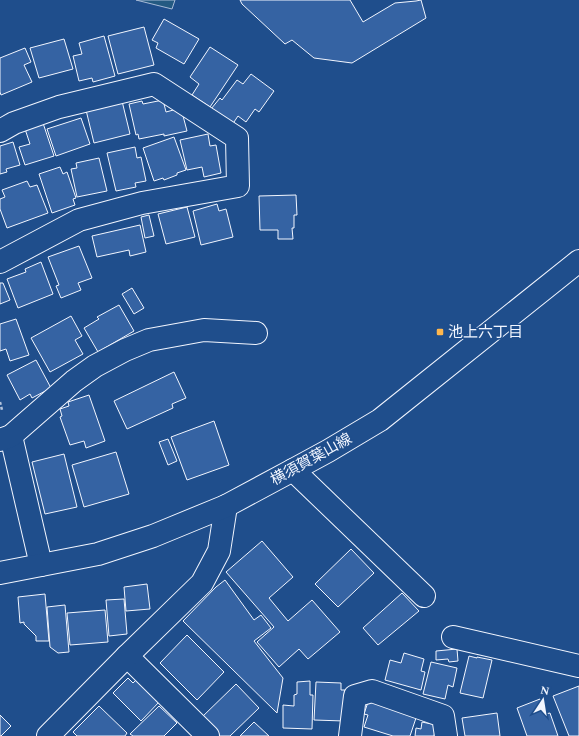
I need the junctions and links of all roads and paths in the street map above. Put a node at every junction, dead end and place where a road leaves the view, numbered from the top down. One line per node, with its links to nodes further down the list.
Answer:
1 (0, 131): 3 (street)
2 (579, 261): 6 (street, 横須賀葉山線)
3 (0, 262)
4 (256, 333): 5 (street)
5 (5, 438): 8 (street)
6 (293, 470): 7 (street, 横須賀葉山線); 10 (street)
7 (226, 506): 8 (street, 横須賀葉山線); 12 (street)
8 (41, 565): 9 (street, 横須賀葉山線)
9 (0, 574)
10 (424, 596)
11 (453, 636): 13 (street)
12 (127, 656): 15 (street); 16 (street)
13 (579, 666)
14 (444, 726): 17 (street)
15 (48, 736)
16 (208, 736)
17 (350, 736)

